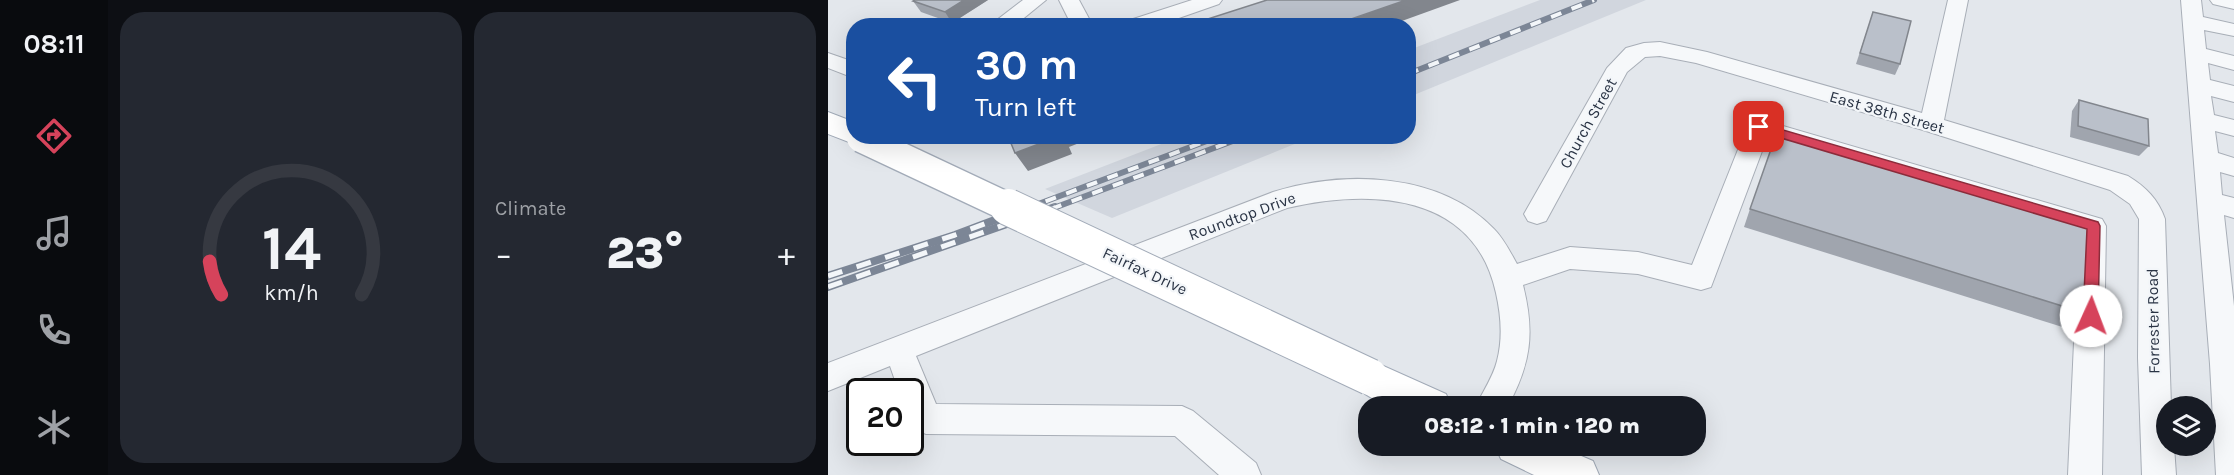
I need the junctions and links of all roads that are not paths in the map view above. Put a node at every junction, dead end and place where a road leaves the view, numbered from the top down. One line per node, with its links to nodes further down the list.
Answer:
1 (1036, 0): 8 (street)
2 (1069, 0): 9 (street)
3 (1212, 0): 10 (street)
4 (1958, 0): 21 (street)
5 (2220, 0): 6 (street)
6 (2234, 3)
7 (2192, 10): 11 (street); 13 (street)
8 (1010, 18)
9 (1079, 18)
10 (1157, 18)
11 (2234, 30)
12 (1653, 49): 21 (street, East 38th Street); 29 (street, Church Street)
13 (2196, 53): 15 (street); 17 (street)
14 (828, 60): 16 (street)
15 (2234, 63)
16 (846, 68)
17 (2199, 85): 18 (street); 19 (street)
18 (2234, 94)
19 (2202, 120): 22 (street); 25 (street)
20 (828, 123): 23 (main road, Fairfax Drive)
21 (1931, 124): 27 (street, East 38th Street)
22 (2234, 128)
23 (846, 131)
24 (875, 144): 36 (main road, Fairfax Drive, bridge)
25 (2206, 159): 26 (street); 28 (street)
26 (2234, 167)
27 (2119, 183): 42 (street, Forrester Road)
28 (2222, 205): 30 (street)
29 (1537, 214)
30 (2224, 258): 32 (street)
31 (1509, 278): 33 (street, Roundtop Drive); 37 (street, Roundtop Drive); 41 (street)
32 (2227, 306): 34 (street)
33 (898, 349): 35 (street, Roundtop Drive); 39 (street)
34 (2230, 361): 43 (street)
35 (828, 377)
36 (1411, 396)
37 (1497, 396)
38 (1537, 456): 40 (main road)
39 (1244, 475)
40 (1578, 475)
41 (2085, 475)
42 (2159, 475)
43 (2234, 475)

